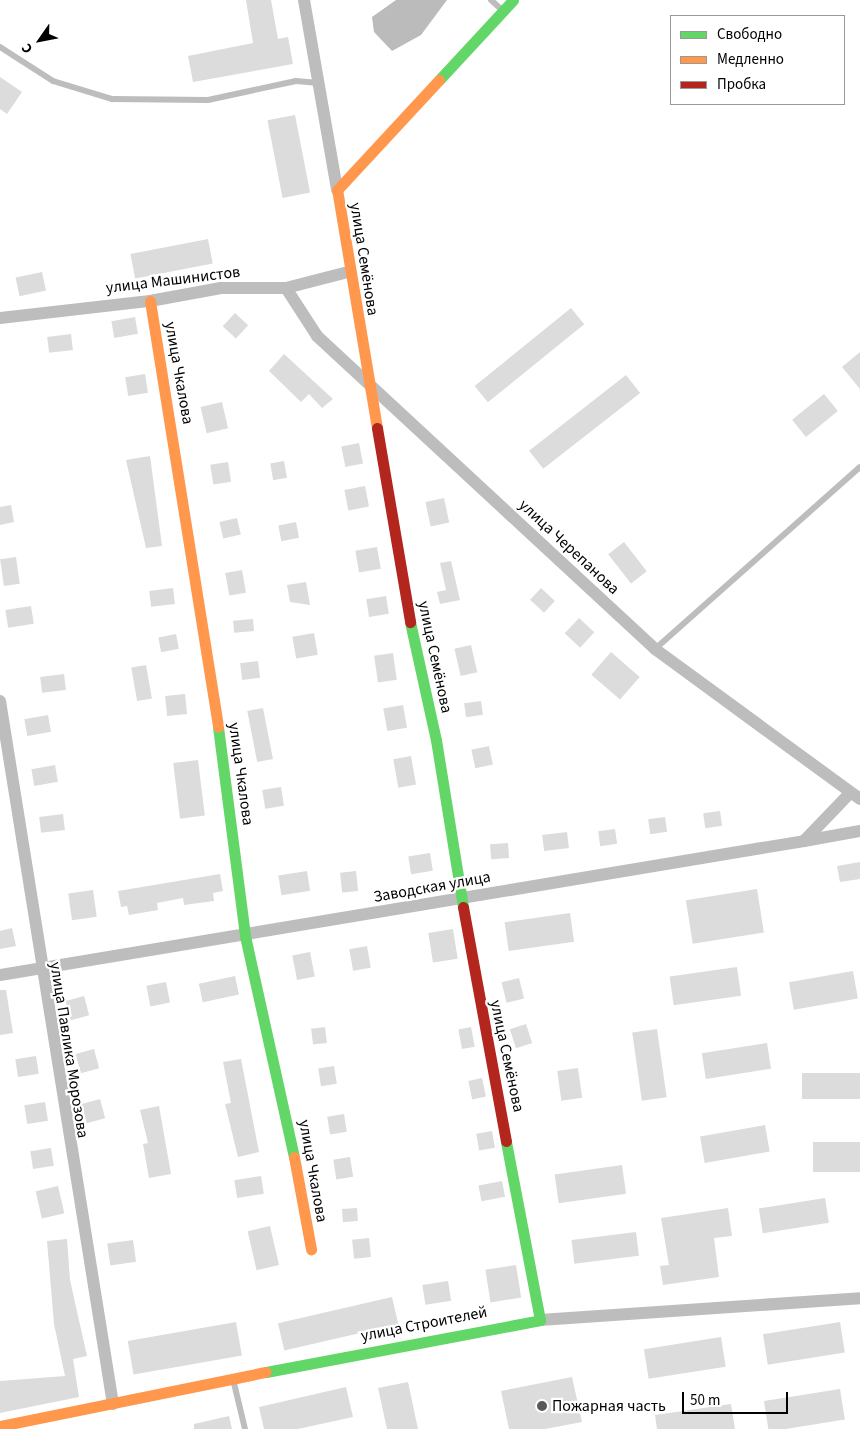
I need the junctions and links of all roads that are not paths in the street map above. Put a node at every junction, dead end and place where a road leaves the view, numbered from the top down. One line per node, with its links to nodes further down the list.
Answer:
1 (304, 0): 6 (street, улица Семёнова)
2 (491, 0): 4 (lane)
3 (513, 0): 4 (street)
4 (503, 12): 7 (street)
5 (0, 47): 6 (lane)
6 (319, 83): 7 (street, улица Семёнова)
7 (337, 190): 8 (street, улица Семёнова)
8 (348, 272): 9 (street, улица Машинистов); 12 (street, улица Семёнова)
9 (286, 288): 10 (street, улица Машинистов); 12 (street, улица Черепанова)
10 (150, 301): 11 (street, улица Машинистов); 20 (street, улица Чкалова)
11 (0, 318)
12 (374, 388): 14 (street, улица Черепанова); 19 (street, улица Семёнова)
13 (860, 467): 14 (lane)
14 (655, 649): 16 (street, улица Черепанова)
15 (0, 701): 21 (street, улица Павлика Морозова)
16 (855, 796): 18 (street)
17 (860, 831): 18 (street, Заводская улица)
18 (804, 841): 19 (street, Заводская улица)
19 (463, 898): 20 (street, Заводская улица); 25 (street, улица Семёнова)
20 (245, 936): 21 (street, Заводская улица); 23 (street, улица Чкалова)
21 (40, 968): 22 (street, Заводская улица); 27 (street, улица Павлика Морозова)
22 (0, 975)
23 (311, 1249)
24 (860, 1298): 25 (street, улица Строителей)
25 (540, 1320): 26 (street, улица Строителей)
26 (232, 1378): 27 (street, улица Строителей); 29 (lane)
27 (113, 1404): 28 (street, улица Строителей)
28 (0, 1426)
29 (245, 1429)

